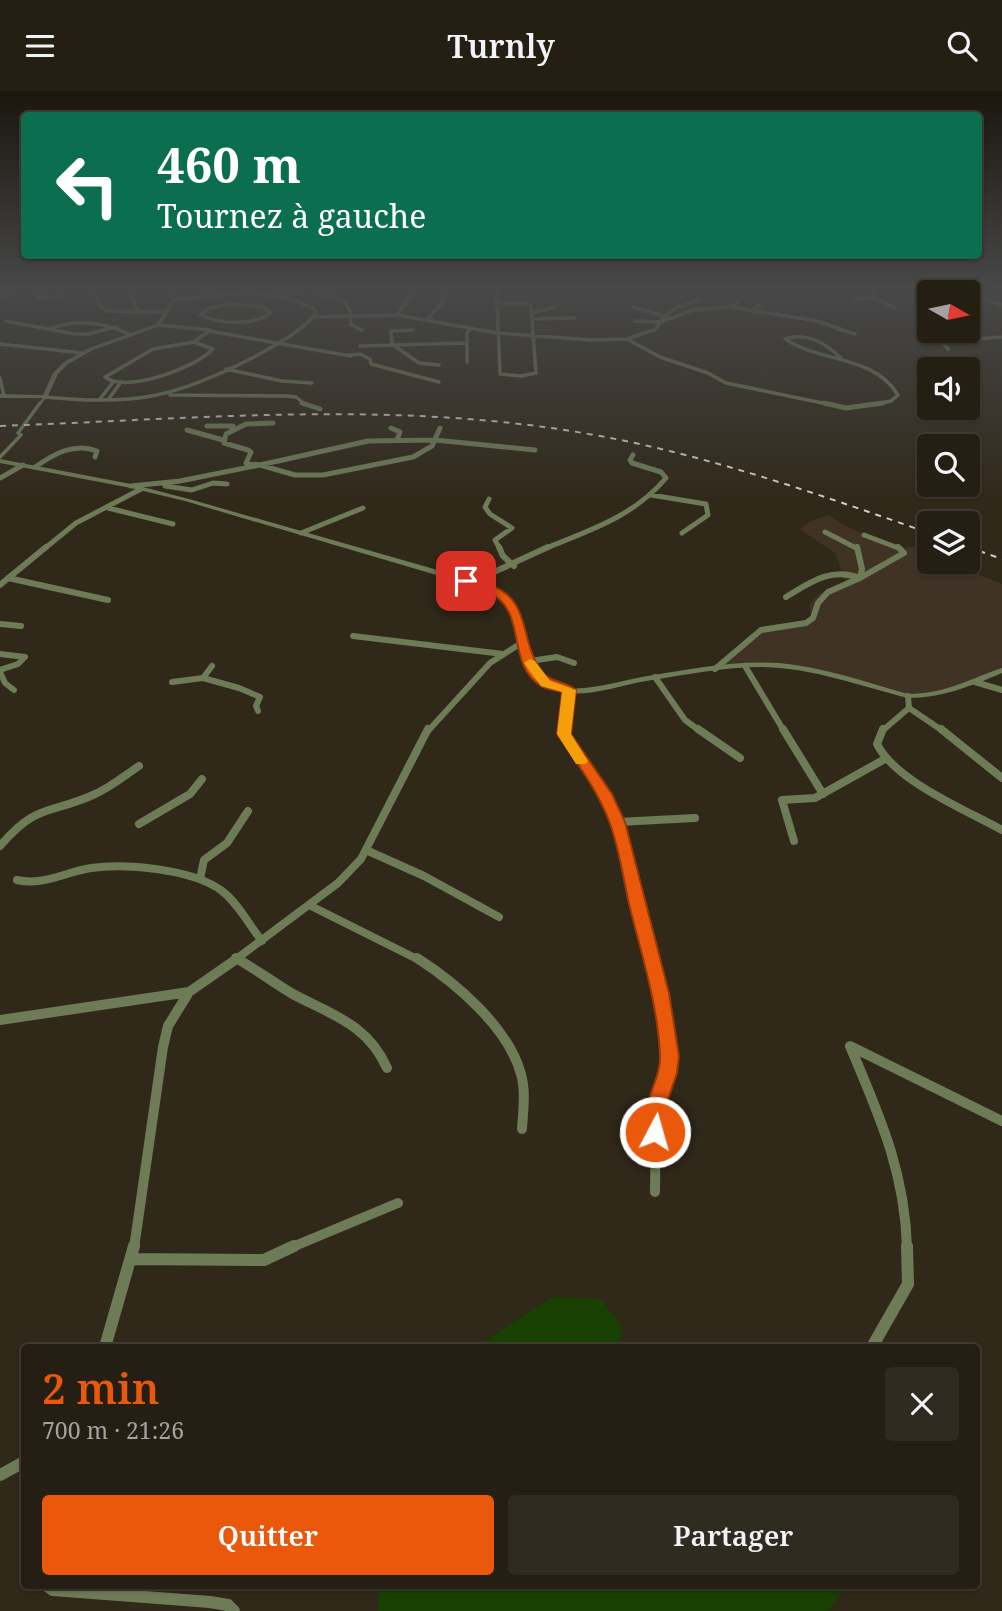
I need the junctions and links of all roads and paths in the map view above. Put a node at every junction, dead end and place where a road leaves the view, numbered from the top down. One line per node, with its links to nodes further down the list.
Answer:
1 (72, 361): 20 (street)
2 (130, 361): 14 (street)
3 (197, 361): 15 (street)
4 (242, 361): 12 (street)
5 (370, 361): 16 (street)
6 (410, 361): 11 (street)
7 (498, 361): 8 (street)
8 (537, 361)
9 (672, 361): 10 (street)
10 (847, 361)
11 (439, 365)
12 (225, 369): 17 (street); 18 (street)
13 (0, 379): 19 (street)
14 (114, 381): 15 (street); 21 (street)
15 (121, 381): 22 (street)
16 (439, 382)
17 (312, 383)
18 (167, 395): 22 (street); 23 (street)
19 (2, 396): 20 (street)
20 (45, 397): 21 (street); 37 (street)
21 (99, 400): 22 (street)
22 (108, 400)
23 (320, 409)
24 (273, 423): 29 (street)
25 (207, 426): 29 (street)
26 (391, 428): 31 (street)
27 (440, 428): 32 (street)
28 (187, 429): 30 (street)
29 (230, 431): 30 (street)
30 (223, 440): 33 (street)
31 (397, 440): 32 (street); 39 (street)
32 (435, 440): 34 (street); 39 (street)
33 (245, 449): 39 (street); 41 (street)
34 (535, 450)
35 (633, 454): 47 (street)
36 (94, 457): 40 (street)
37 (0, 459): 38 (street)
38 (23, 465): 40 (street); 42 (street)
39 (260, 465): 41 (street)
40 (35, 467): 45 (street)
41 (231, 472): 43 (street)
42 (0, 478)
43 (159, 484): 44 (street); 45 (street)
44 (227, 484)
45 (131, 486): 46 (street)
46 (141, 489): 49 (street); 53 (street)
47 (651, 495): 54 (street); 56 (street)
48 (489, 499): 56 (street)
49 (108, 508): 51 (street); 59 (street)
50 (363, 508): 53 (street)
51 (173, 524)
52 (825, 532): 58 (street)
53 (301, 533): 57 (street)
54 (682, 533)
55 (864, 535): 58 (street)
56 (514, 566): 57 (street)
57 (445, 575): 66 (street)
58 (860, 577): 61 (street); 73 (street)
59 (8, 578): 60 (street); 62 (street)
60 (0, 585)
61 (786, 597)
62 (108, 600)
63 (0, 624): 64 (street)
64 (21, 627)
65 (353, 636): 68 (street)
66 (523, 642): 68 (street); 69 (street)
67 (0, 654): 75 (street)
68 (503, 654): 99 (street)
69 (530, 661): 70 (street); 81 (street)
70 (574, 663)
71 (212, 666): 77 (street)
72 (745, 666): 73 (street); 83 (street); 91 (street)
73 (715, 669): 76 (street)
74 (1002, 670): 79 (street)
75 (0, 671): 80 (street)
76 (655, 677): 81 (street); 86 (street)
77 (204, 678): 78 (street); 85 (street)
78 (172, 682)
79 (975, 682): 82 (street); 83 (street)
80 (14, 690)
81 (569, 690): 94 (street)
82 (1002, 690)
83 (908, 695): 84 (street)
84 (909, 708): 87 (street); 89 (street)
85 (258, 711)
86 (740, 758)
87 (886, 759): 91 (street); 96 (street)
88 (139, 766): 98 (street)
89 (1002, 778)
90 (202, 779): 95 (street)
91 (823, 794): 97 (street)
92 (248, 811): 100 (street)
93 (695, 818): 94 (street)
94 (618, 822): 111 (street)
95 (139, 824)
96 (1002, 830)
97 (794, 841)
98 (0, 846)
99 (366, 850): 102 (street); 103 (street)
100 (200, 879): 101 (street); 104 (street)
101 (17, 880)
102 (311, 906): 104 (street); 110 (street)
103 (499, 917)
104 (262, 941): 105 (street)
105 (236, 958): 106 (street); 108 (street)
106 (189, 992): 107 (street); 113 (street)
107 (0, 1020)
108 (387, 1068)
109 (1002, 1121): 115 (street)
110 (522, 1129)
111 (655, 1192)
112 (398, 1203): 113 (street)
113 (132, 1259): 114 (street)
114 (106, 1344)
115 (874, 1344)
116 (21, 1464): 117 (street)
117 (0, 1475)
118 (51, 1589): 119 (street)
119 (234, 1611)

